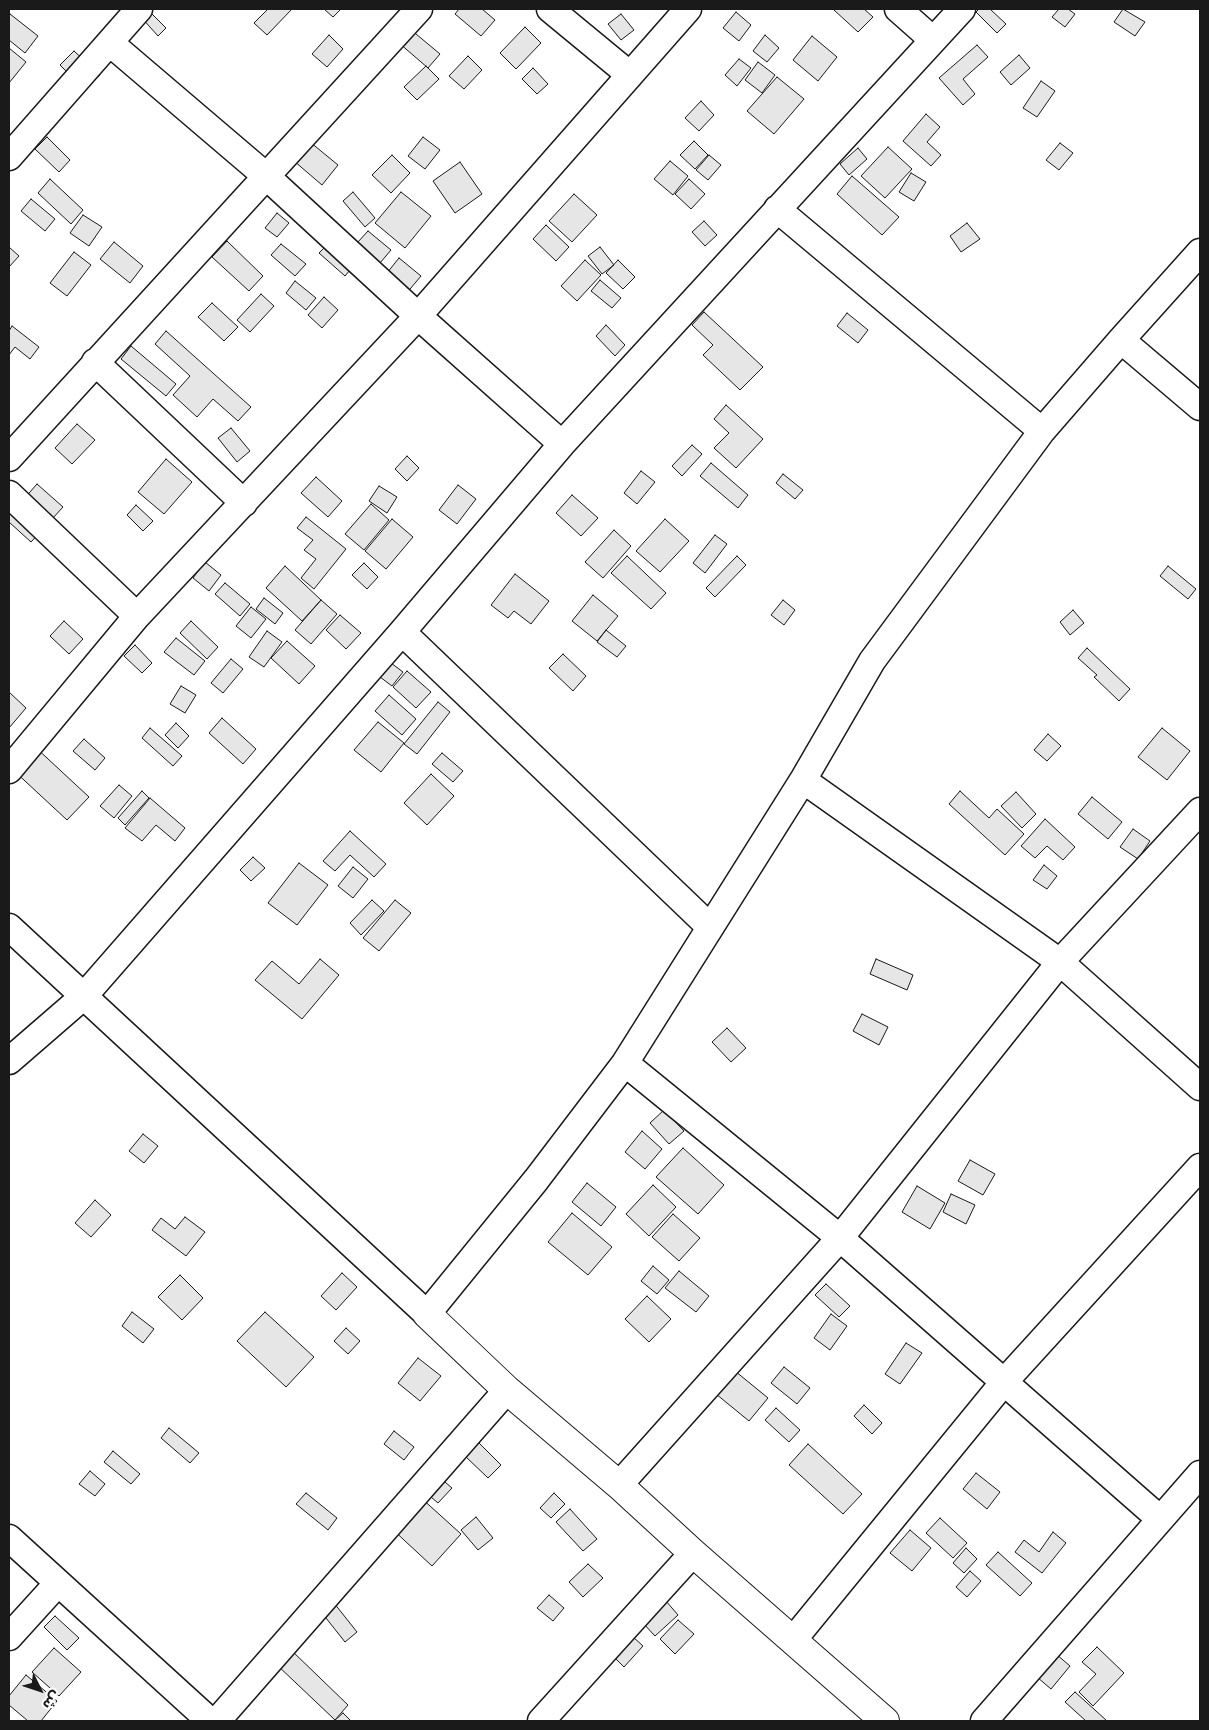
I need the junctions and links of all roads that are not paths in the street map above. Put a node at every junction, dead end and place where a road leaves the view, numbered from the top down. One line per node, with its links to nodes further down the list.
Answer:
1 (140, 9): 8 (street)
2 (419, 9): 11 (street)
3 (550, 9): 9 (street)
4 (688, 9): 9 (street)
5 (898, 9): 7 (street)
6 (962, 9): 7 (street)
7 (933, 40): 12 (street)
8 (110, 43): 10 (street); 11 (street)
9 (630, 75): 14 (street)
10 (9, 157)
11 (266, 176): 14 (street); 16 (street)
12 (777, 209): 18 (street); 19 (street)
13 (1200, 252): 15 (street)
14 (418, 316): 19 (street); 22 (street)
15 (1121, 340): 17 (street); 18 (street)
16 (95, 362): 20 (street); 22 (street)
17 (1200, 407)
18 (1042, 431): 26 (street)
19 (562, 444): 24 (street)
20 (9, 458)
21 (9, 494): 23 (street)
22 (244, 503): 23 (street)
23 (137, 616): 25 (street)
24 (402, 632): 29 (street); 31 (street)
25 (9, 770)
26 (803, 780): 29 (street); 30 (street)
27 (1200, 811): 30 (street)
28 (9, 927): 31 (street)
29 (710, 927): 33 (street)
30 (1060, 962): 34 (street); 36 (street)
31 (84, 996): 32 (street); 37 (street)
32 (9, 1061)
33 (625, 1063): 36 (street); 37 (street)
34 (1200, 1087)
35 (1200, 1167): 38 (street)
36 (840, 1238): 38 (street); 41 (street)
37 (427, 1314): 39 (street)
38 (1004, 1382): 42 (street); 47 (street)
39 (507, 1390): 41 (street); 49 (street)
40 (1200, 1474): 42 (street)
41 (619, 1486): 44 (street)
42 (1160, 1519): 52 (street)
43 (9, 1538): 45 (street)
44 (693, 1553): 47 (street); 50 (street)
45 (58, 1582): 46 (street); 48 (street)
46 (9, 1637)
47 (793, 1640): 51 (street)
48 (210, 1721)
49 (217, 1721)
50 (542, 1721)
51 (885, 1721)
52 (984, 1721)

